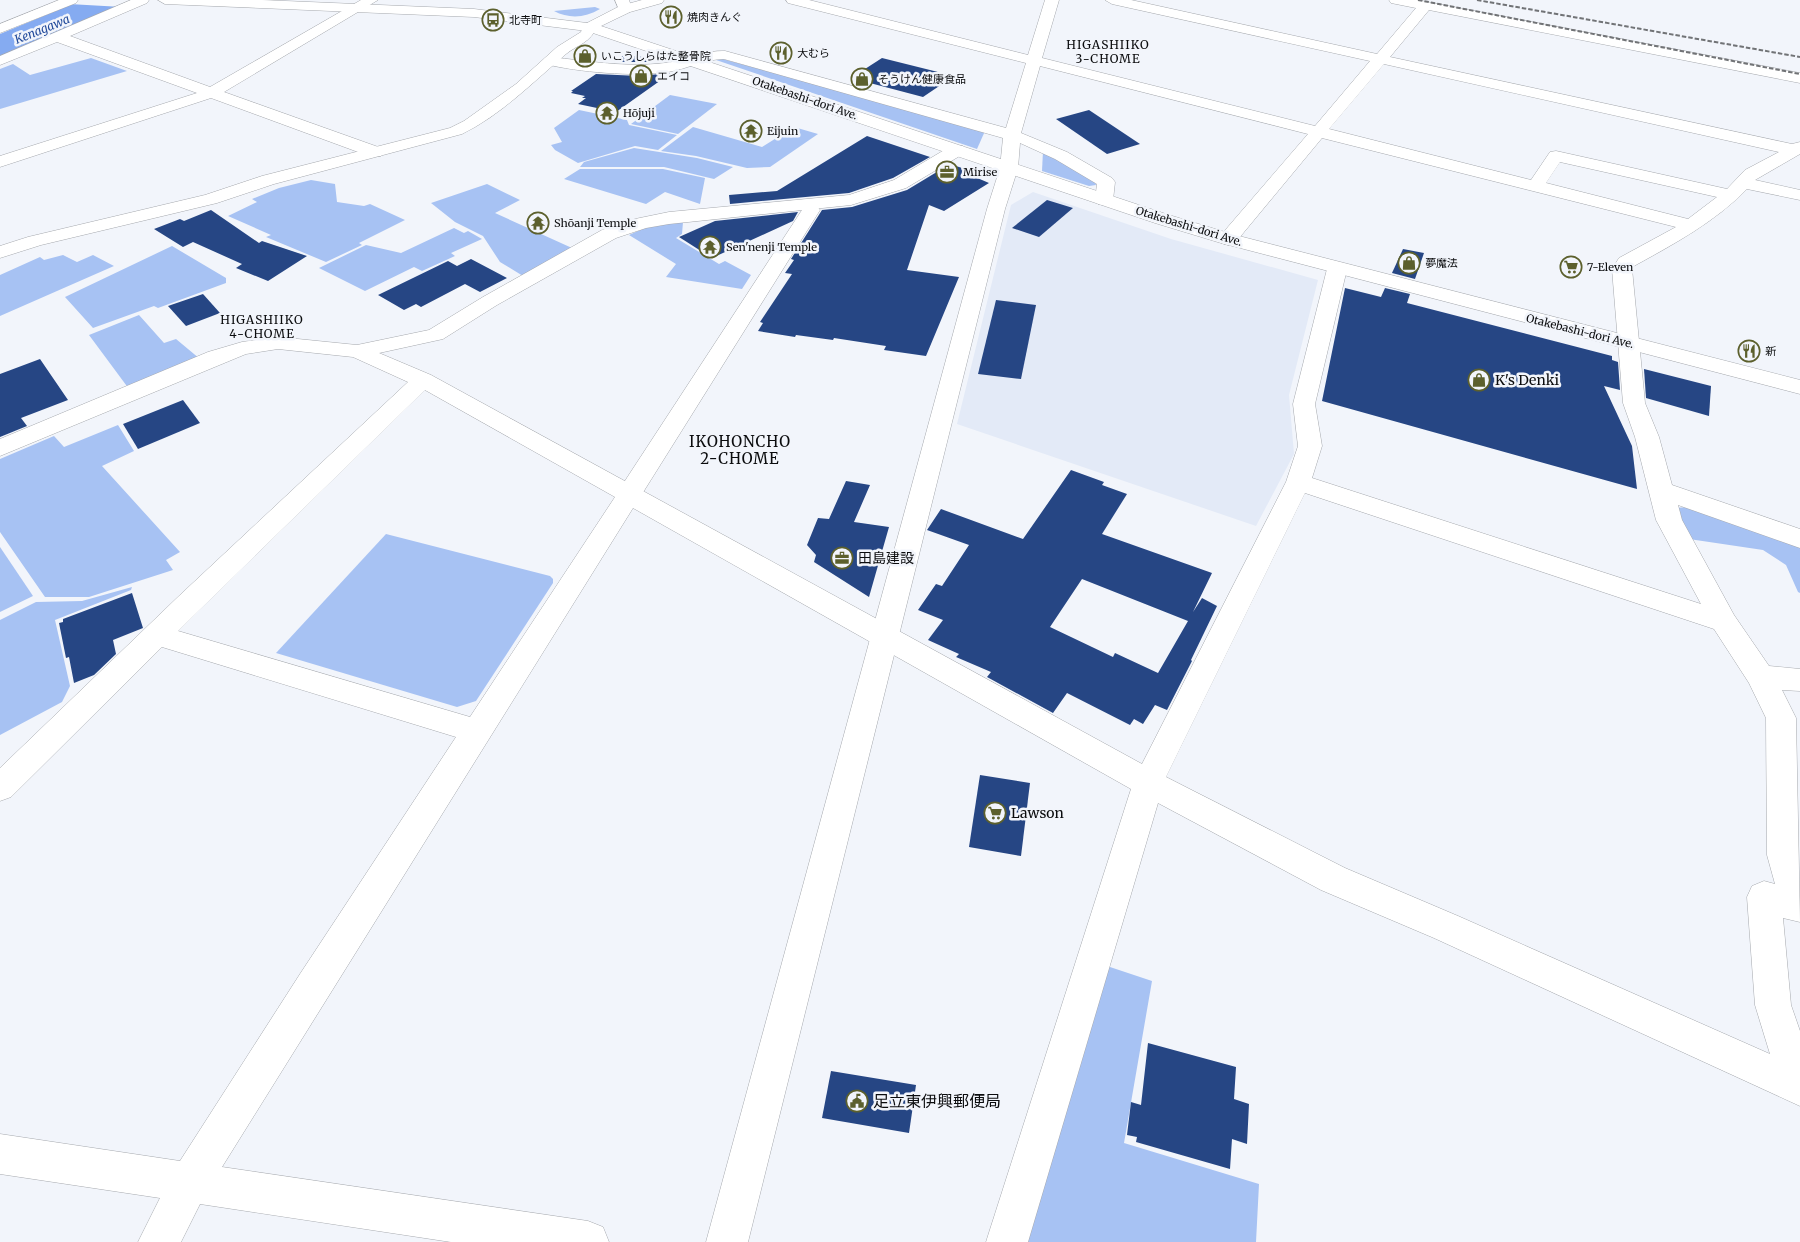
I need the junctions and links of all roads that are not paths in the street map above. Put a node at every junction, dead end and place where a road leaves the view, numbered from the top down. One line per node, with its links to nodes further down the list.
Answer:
1 (71, 0): 13 (street)
2 (142, 0): 14 (street)
3 (165, 0): 9 (street, Otakebashi-dori Ave.)
4 (657, 0): 10 (street)
5 (793, 0): 19 (street)
6 (1052, 0): 19 (street)
7 (1112, 0): 15 (street)
8 (1396, 0): 11 (street)
9 (365, 4): 12 (street, Otakebashi-dori Ave.); 21 (street)
10 (624, 4): 12 (street)
11 (1425, 6): 15 (street); 20 (street)
12 (590, 27): 16 (street, Otakebashi-dori Ave.); 18 (street)
13 (0, 29)
14 (58, 37): 17 (street); 21 (street)
15 (1380, 59): 22 (street); 24 (street)
16 (694, 60): 18 (street); 23 (street); 25 (street, Otakebashi-dori Ave.)
17 (0, 61)
18 (550, 61): 26 (street)
19 (1035, 62): 22 (street); 23 (street)
20 (1800, 78)
21 (211, 92): 26 (street); 27 (street)
22 (1318, 133): 29 (street); 35 (street)
23 (1012, 135): 28 (street); 32 (street)
24 (1797, 148): 30 (street)
25 (957, 150): 28 (street, Otakebashi-dori Ave.); 33 (street)
26 (375, 152): 36 (street)
27 (0, 162)
28 (1009, 168): 32 (street, Otakebashi-dori Ave.); 49 (street)
29 (1536, 186): 30 (street); 34 (street)
30 (1737, 189): 31 (street); 34 (street)
31 (1800, 195)
32 (1104, 200): 35 (street, Otakebashi-dori Ave.)
33 (811, 208): 39 (street); 45 (street)
34 (1691, 225): 38 (street)
35 (1228, 239): 37 (street, Otakebashi-dori Ave.)
36 (0, 252)
37 (1337, 269): 38 (street, Otakebashi-dori Ave.); 43 (street)
38 (1630, 343): 41 (street, Otakebashi-dori Ave.); 44 (street)
39 (358, 351): 40 (street); 42 (street)
40 (423, 380): 45 (street); 48 (street)
41 (1800, 387)
42 (0, 448)
43 (1298, 482): 47 (street); 53 (street)
44 (1660, 490): 46 (street); 47 (street)
45 (628, 496): 49 (street); 52 (street)
46 (1800, 540)
47 (1724, 622): 50 (street)
48 (156, 636): 52 (street); 54 (street)
49 (885, 637): 53 (street); 61 (street)
50 (1761, 677): 51 (street); 55 (street)
51 (1800, 680)
52 (476, 731): 58 (street)
53 (1148, 783): 56 (street); 62 (street)
54 (0, 788)
55 (1799, 909): 56 (street)
56 (1800, 1086)
57 (0, 1154): 58 (street)
58 (190, 1182): 59 (street); 60 (street)
59 (159, 1242)
60 (588, 1242)
61 (727, 1242)
62 (1007, 1242)

